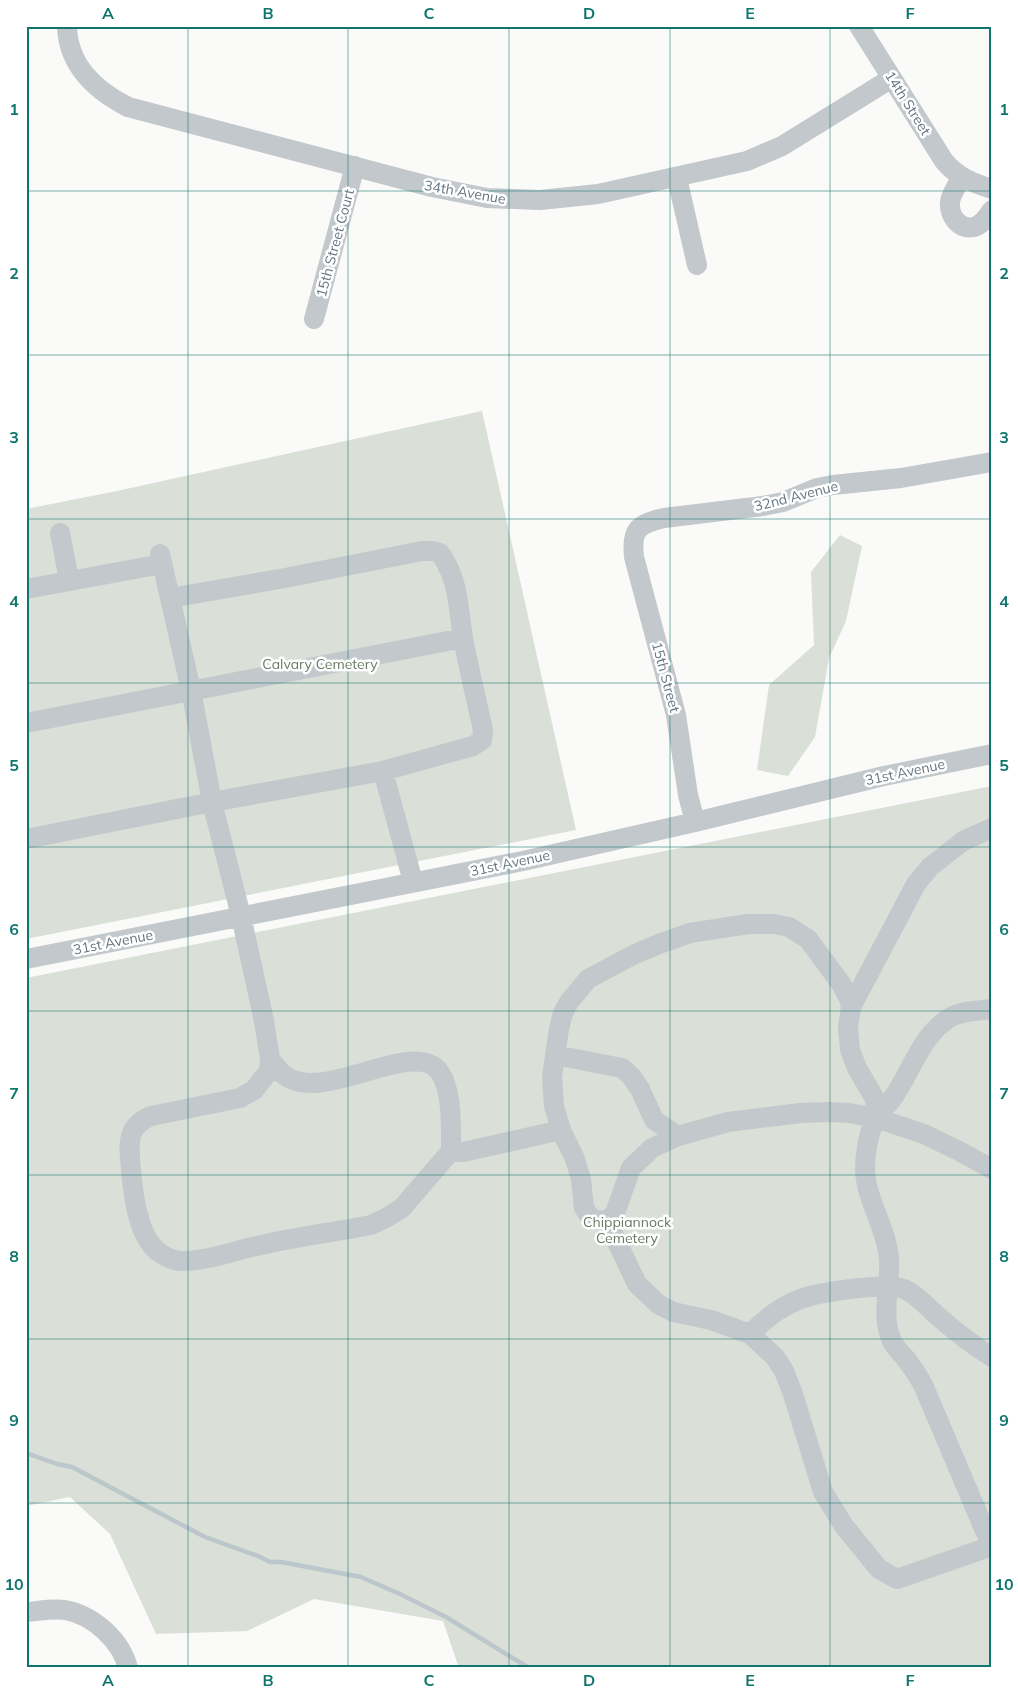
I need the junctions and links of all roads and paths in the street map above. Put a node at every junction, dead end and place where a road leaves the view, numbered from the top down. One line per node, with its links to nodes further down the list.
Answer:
1 (67, 26): 4 (street, 34th Avenue)
2 (859, 26): 3 (street, 14th Street)
3 (892, 78): 5 (street, 14th Street); 6 (street, 34th Avenue)
4 (355, 166): 6 (street, 34th Avenue); 10 (street, 15th Street Court)
5 (962, 177): 7 (street, 14th Street); 8 (street)
6 (677, 178): 9 (street)
7 (992, 189)
8 (992, 210)
9 (697, 265)
10 (314, 319)
11 (992, 462): 13 (street, 32nd Avenue)
12 (60, 533): 14 (street)
13 (634, 534): 23 (street, 15th Street)
14 (69, 580): 15 (street); 16 (street)
15 (26, 589)
16 (170, 598): 17 (street); 18 (street)
17 (463, 638): 18 (street); 21 (street)
18 (191, 690): 19 (street); 22 (street)
19 (26, 723)
20 (992, 754): 23 (street, 31st Avenue)
21 (383, 770): 22 (street); 26 (street)
22 (212, 802): 25 (street); 27 (street)
23 (695, 822): 26 (street, 31st Avenue)
24 (992, 828): 29 (street)
25 (26, 839)
26 (413, 882): 27 (street, 31st Avenue)
27 (241, 916): 28 (street, 31st Avenue); 32 (street)
28 (26, 958)
29 (851, 1007): 31 (street); 33 (street)
30 (992, 1009): 33 (street)
31 (555, 1055): 34 (street); 35 (street)
32 (270, 1059): 36 (street); 36 (street)
33 (876, 1118): 35 (street); 37 (street); 39 (street)
34 (561, 1130): 36 (street); 38 (street)
35 (678, 1136): 38 (street)
36 (451, 1151)
37 (992, 1169)
38 (607, 1221): 40 (street)
39 (888, 1286): 40 (street); 41 (street); 42 (street)
40 (750, 1334): 43 (street)
41 (992, 1357)
42 (992, 1542)
43 (992, 1546)
44 (26, 1612): 45 (street)
45 (128, 1668)

